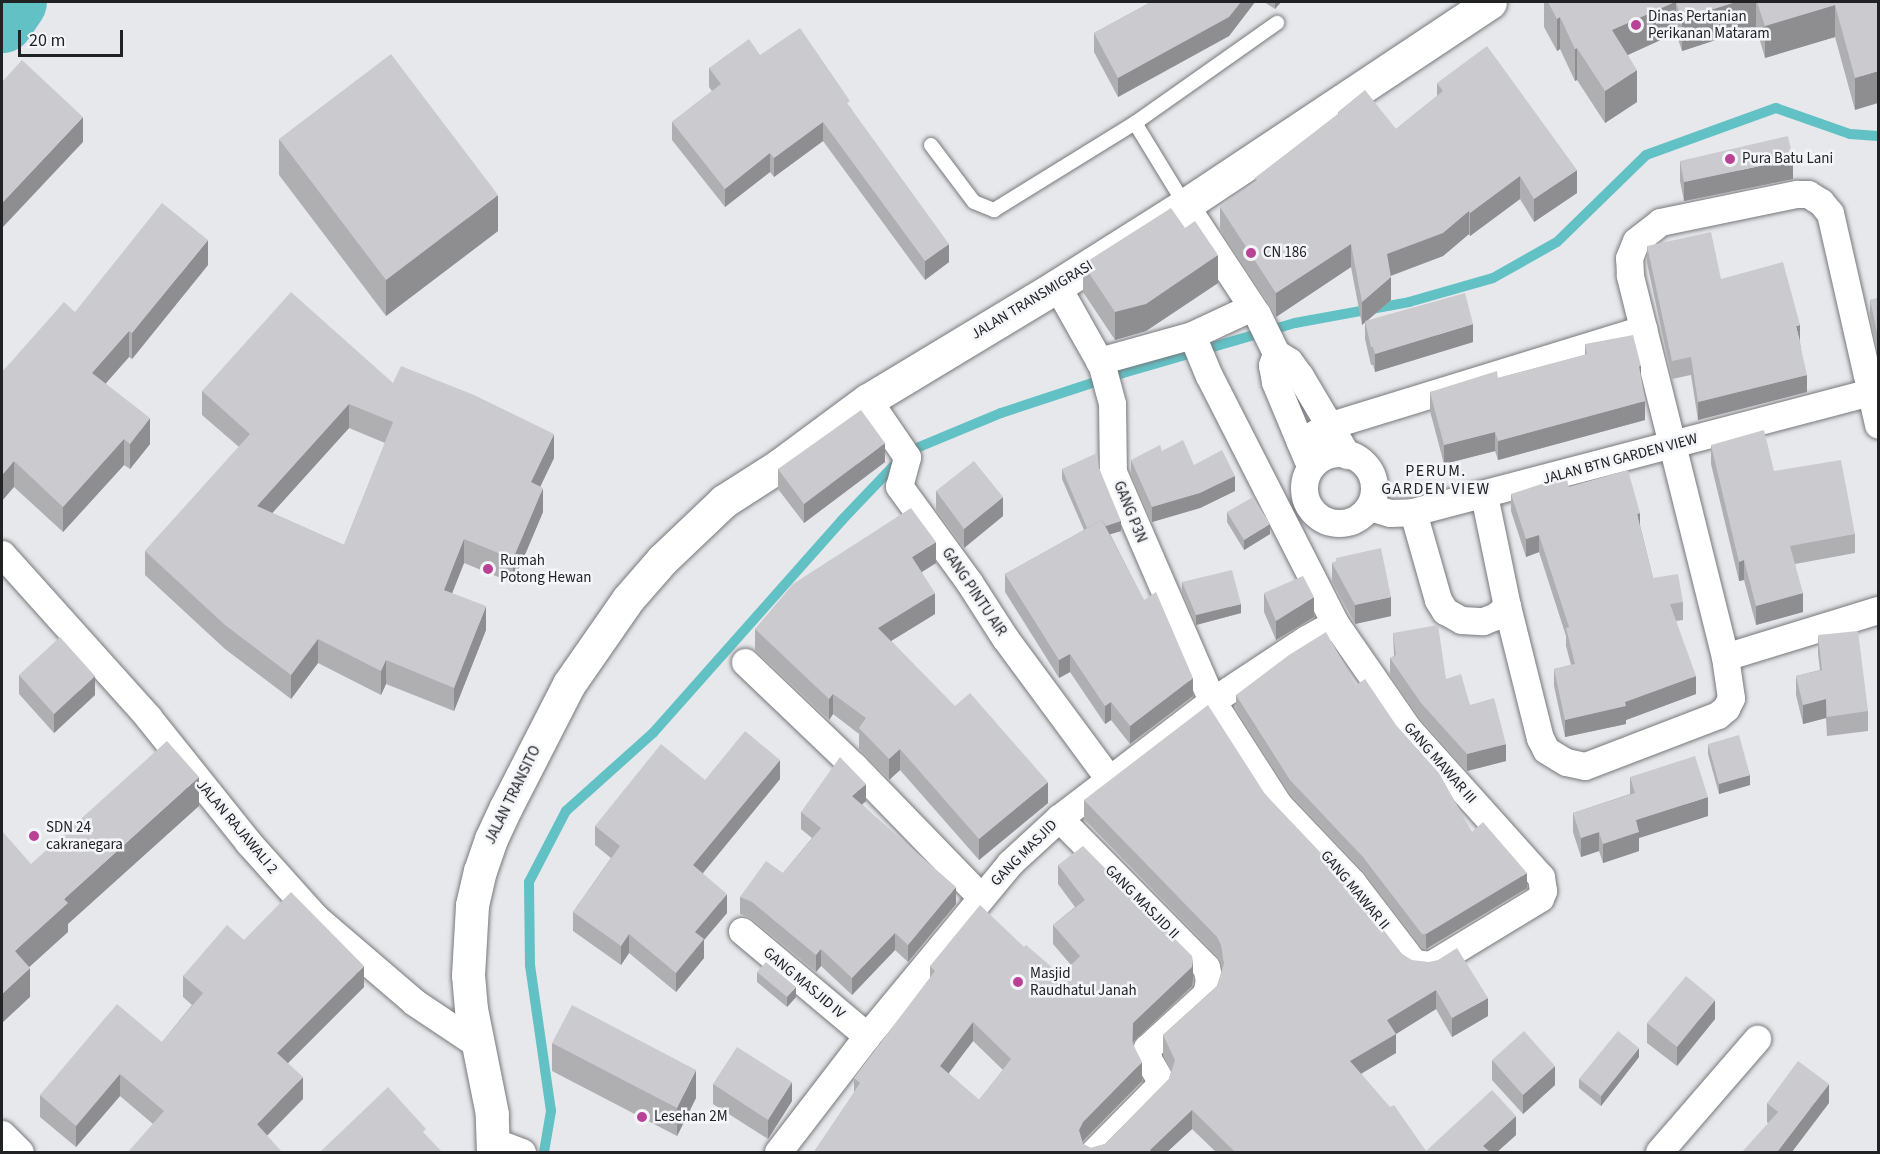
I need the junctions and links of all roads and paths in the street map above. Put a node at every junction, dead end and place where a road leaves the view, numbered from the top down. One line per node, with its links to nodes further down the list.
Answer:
1 (1490, 2): 5 (street, JALAN TRANSMIGRASI)
2 (1277, 23): 3 (lane)
3 (1135, 123): 4 (lane); 5 (lane)
4 (931, 145)
5 (1178, 192): 6 (street, JALAN TRANSMIGRASI); 7 (street)
6 (1057, 286): 11 (street, GANG P3N); 13 (street, JALAN TRANSMIGRASI)
7 (1254, 311): 9 (street); 10 (street)
8 (1643, 329): 12 (street); 15 (street); 17 (street)
9 (1195, 342): 11 (street); 27 (street, GANG MAWAR III)
10 (1275, 350): 15 (street); 16 (street)
11 (1100, 363): 30 (street, GANG P3N)
12 (1874, 391): 14 (street); 17 (street, JALAN BTN GARDEN VIEW)
13 (867, 400): 23 (street, JALAN TRANSMIGRASI); 31 (street, GANG PINTU AIR)
14 (1878, 425)
15 (1328, 426): 16 (street); 18 (street)
16 (1300, 442): 19 (street)
17 (1671, 445): 20 (street, JALAN BTN GARDEN VIEW); 28 (street)
18 (1347, 454): 19 (street); 21 (street)
19 (1311, 468): 21 (street)
20 (1484, 495): 22 (street, JALAN BTN GARDEN VIEW); 25 (street)
21 (1369, 507): 22 (street, JALAN BTN GARDEN VIEW)
22 (1413, 512): 25 (street)
23 (699, 523): 38 (street, JALAN TRANSITO)
24 (2, 554): 38 (street, JALAN RAJAWALI 2)
25 (1507, 606): 28 (street)
26 (1878, 610): 28 (street)
27 (1335, 624): 30 (street, GANG MASJID); 34 (street, GANG MAWAR III)
28 (1725, 657)
29 (745, 662): 33 (street)
30 (1212, 701): 31 (street, GANG MASJID); 34 (street, GANG MAWAR II)
31 (1109, 779): 32 (street, GANG MASJID)
32 (1059, 818): 33 (street, GANG MASJID); 43 (street, GANG MASJID II)
33 (981, 897): 36 (street, GANG MASJID)
34 (1540, 898)
35 (742, 931): 36 (street, GANG MASJID IV)
36 (867, 1036): 42 (street, GANG MASJID)
37 (1757, 1039): 44 (street)
38 (477, 1044): 40 (street, JALAN TRANSITO)
39 (2, 1134): 41 (street)
40 (505, 1149)
41 (20, 1152)
42 (778, 1152)
43 (1094, 1152)
44 (1659, 1152)

